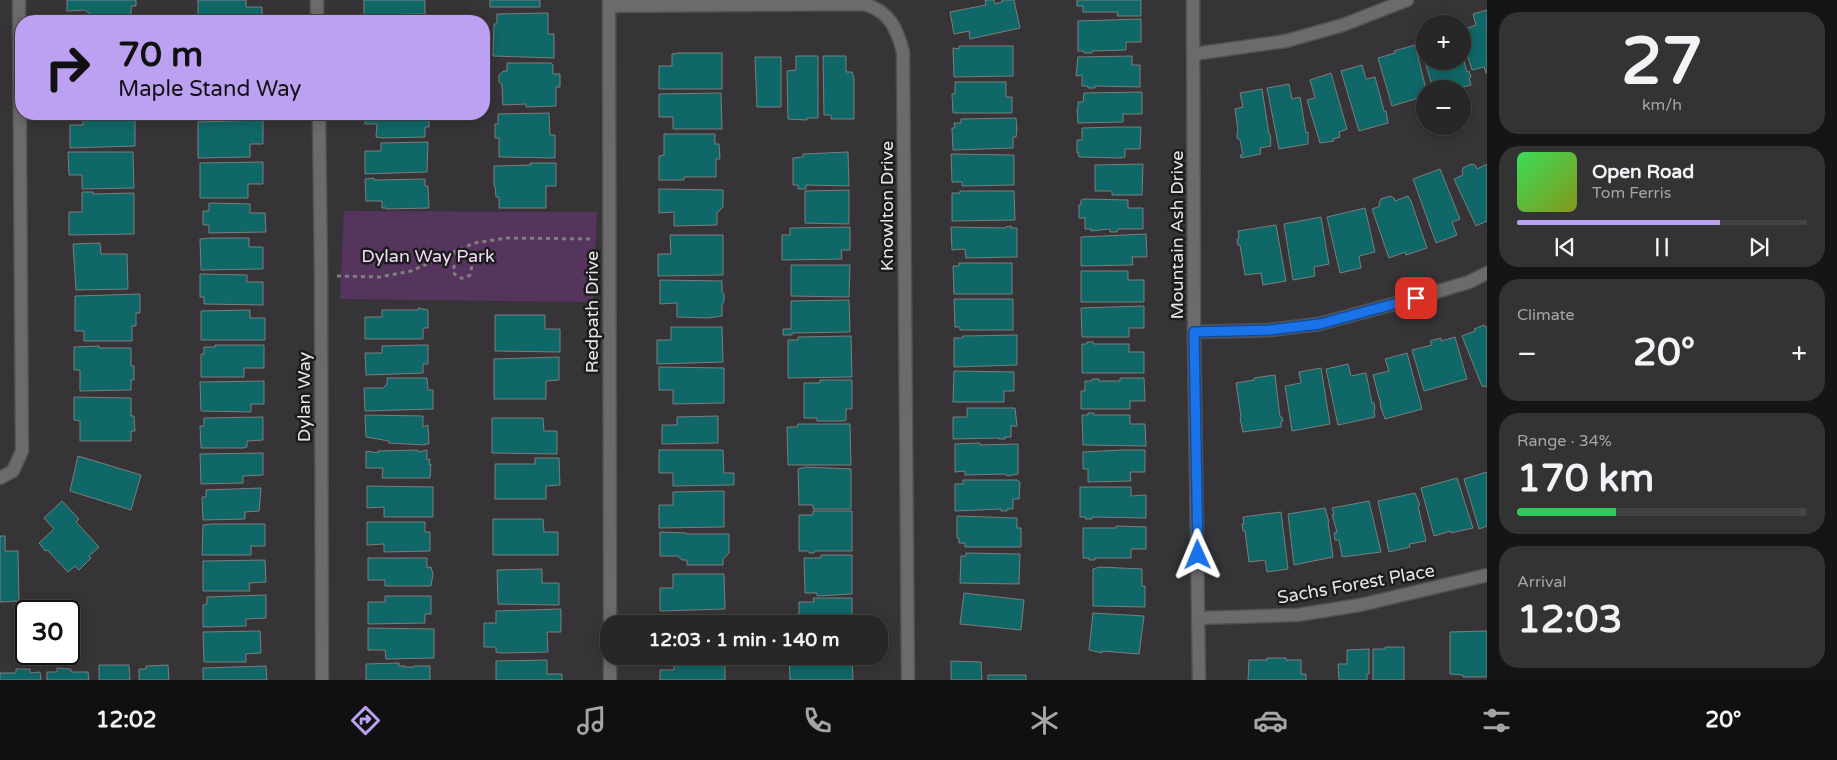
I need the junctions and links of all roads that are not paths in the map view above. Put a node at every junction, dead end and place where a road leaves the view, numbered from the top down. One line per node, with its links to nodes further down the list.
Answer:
1 (19, 0): 6 (street)
2 (317, 0): 7 (street)
3 (1193, 0): 8 (street, Mountain Ash Drive)
4 (1407, 0): 8 (street)
5 (609, 3): 15 (street, Redpath Drive); 20 (street, Knowlton Drive)
6 (19, 15)
7 (317, 15)
8 (1194, 54): 12 (street, Mountain Ash Drive)
9 (20, 120): 13 (street)
10 (318, 120): 18 (street, Dylan Way)
11 (1487, 274): 12 (street)
12 (1194, 332): 16 (street, Mountain Ash Drive)
13 (0, 478)
14 (1487, 575): 16 (street, Sachs Forest Place)
15 (610, 615)
16 (1199, 618): 21 (street, Mountain Ash Drive)
17 (610, 665): 19 (street)
18 (322, 680)
19 (610, 680)
20 (908, 680)
21 (1199, 680)

